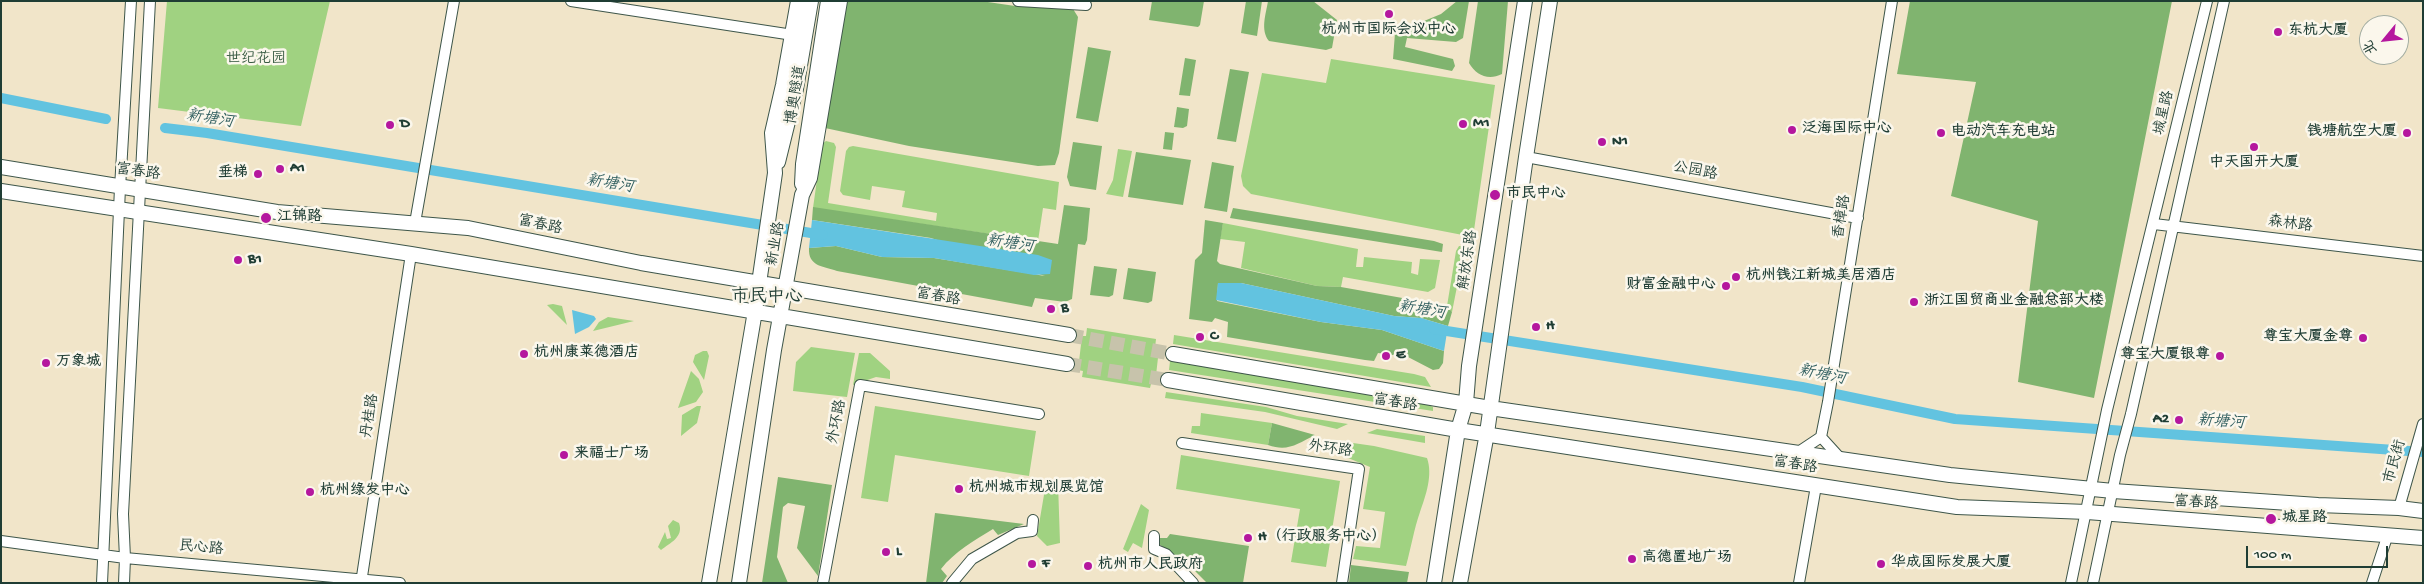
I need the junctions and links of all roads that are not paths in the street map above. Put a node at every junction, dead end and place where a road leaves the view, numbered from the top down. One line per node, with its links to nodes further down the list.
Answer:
1 (131, 1): 20 (street)
2 (150, 1): 21 (street)
3 (454, 1): 27 (street)
4 (571, 1): 16 (street)
5 (798, 1): 16 (main road, 新业路)
6 (811, 1): 19 (main road, 博奥隧道)
7 (828, 1): 23 (main road, 博奥隧道)
8 (840, 1): 23 (main road, 新业路)
9 (1018, 1): 15 (street)
10 (1525, 1): 40 (main road, 解放东路)
11 (1550, 1): 17 (main road)
12 (1892, 1): 26 (street, 香樟路)
13 (2207, 1): 28 (street, 城星路)
14 (2224, 1): 29 (street)
15 (1086, 5)
16 (793, 35): 19 (main road, 新业路)
17 (1526, 157): 26 (street, 公园路); 41 (main road)
18 (1, 167): 20 (main road, 富春路)
19 (775, 173): 32 (main road, 新业路)
20 (120, 188): 21 (main road, 富春路); 24 (street)
21 (139, 189): 25 (street); 27 (main road, 富春路)
22 (1, 191): 24 (main road)
23 (802, 195): 33 (main road, 新业路)
24 (119, 210): 25 (main road); 62 (street)
25 (138, 211): 30 (main road); 63 (street)
26 (1858, 218): 46 (street, 香樟路)
27 (415, 223): 32 (main road, 富春路)
28 (2154, 224): 29 (street, 森林路); 51 (street, 城星路)
29 (2172, 225): 31 (street, 森林路); 52 (street)
30 (411, 254): 34 (main road); 64 (street, 丹桂路)
31 (2423, 256)
32 (758, 284): 33 (main road, 富春路); 34 (main road, 新业路)
33 (785, 288): 35 (main road, 新业路); 36 (main road, 富春路)
34 (755, 311): 35 (main road); 69 (main road)
35 (780, 314): 38 (main road); 70 (main road, 新业路)
36 (1069, 334)
37 (1173, 354): 40 (main road, 富春路)
38 (1067, 364)
39 (1168, 380): 44 (main road, 富春路)
40 (1466, 403): 41 (main road, 富春路); 44 (main road, 解放东路)
41 (1490, 408): 45 (main road); 48 (main road, 富春路)
42 (1039, 414): 71 (street, 外环路)
43 (2422, 425): 53 (street, 市民街)
44 (1458, 430): 45 (main road, 富春路); 74 (main road, 解放东路)
45 (1487, 433): 50 (main road, 富春路); 75 (main road)
46 (1820, 437): 48 (street); 49 (street)
47 (1182, 443): 73 (street, 外环路)
48 (1797, 453): 49 (main road, 富春路)
49 (1841, 459): 51 (main road, 富春路)
50 (1816, 486): 55 (main road, 富春路); 76 (street)
51 (2091, 488): 52 (main road, 富春路); 55 (street, 城星路)
52 (2113, 491): 53 (main road, 富春路); 56 (street)
53 (2399, 508): 54 (main road, 富春路)
54 (2423, 511)
55 (2087, 512): 56 (main road, 富春路); 77 (street, 城星路)
56 (2109, 514): 58 (main road, 富春路); 78 (street)
57 (1033, 520): 65 (street)
58 (2388, 534): 60 (main road, 富春路); 79 (street)
59 (1154, 536): 72 (street)
60 (2423, 538)
61 (1, 541): 62 (street, 民心路)
62 (104, 555): 63 (street, 民心路); 66 (street)
63 (125, 558): 64 (street, 民心路); 67 (street)
64 (361, 581): 68 (street, 民心路)
65 (953, 582)
66 (102, 583)
67 (124, 583)
68 (400, 583)
69 (709, 583)
70 (739, 583)
71 (823, 583)
72 (1193, 583)
73 (1342, 583)
74 (1434, 583)
75 (1460, 583)
76 (1799, 583)
77 (2071, 583)
78 (2094, 583)
79 (2372, 583)

